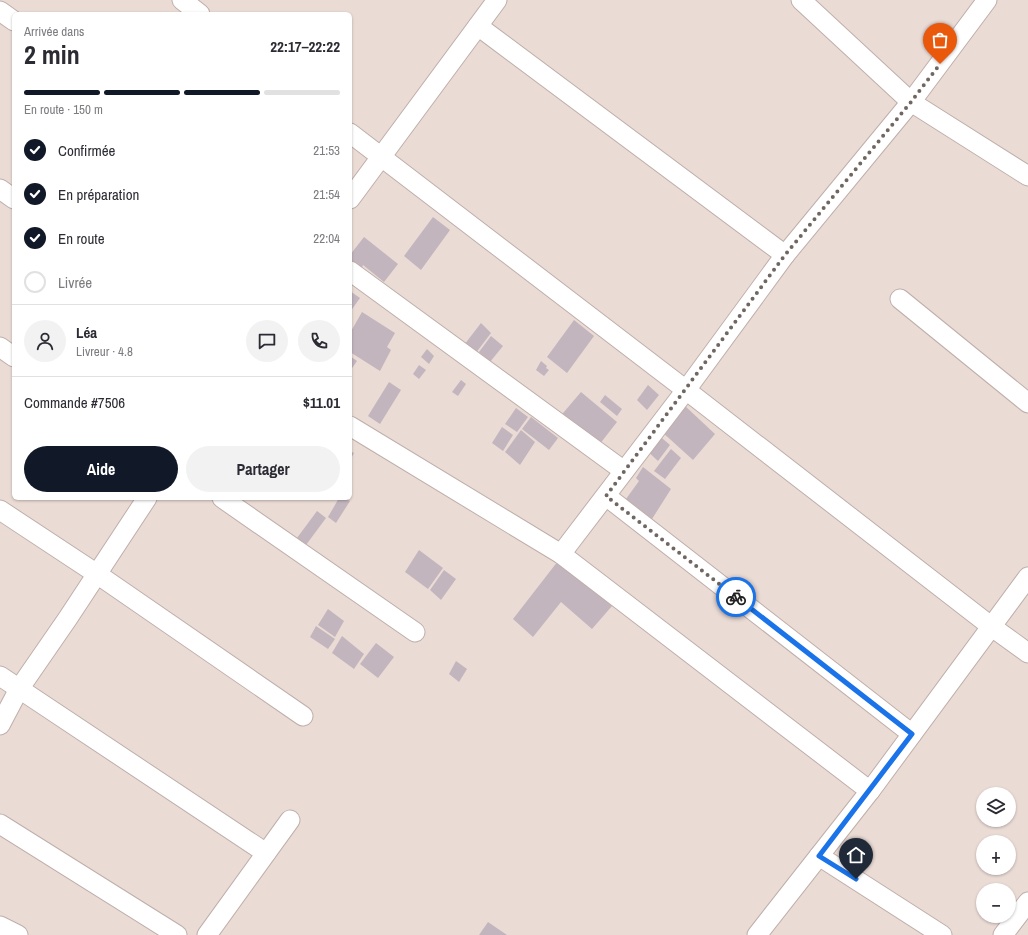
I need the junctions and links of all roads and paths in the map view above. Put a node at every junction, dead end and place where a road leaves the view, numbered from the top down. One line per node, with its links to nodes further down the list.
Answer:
1 (182, 0): 6 (street)
2 (802, 0): 9 (street)
3 (987, 0): 9 (street)
4 (494, 1): 8 (street)
5 (0, 11): 7 (street)
6 (197, 12)
7 (12, 20)
8 (478, 26): 11 (street); 16 (street)
9 (911, 102): 12 (street); 16 (street)
10 (352, 135): 11 (street)
11 (381, 157): 14 (street); 21 (street)
12 (1028, 176)
13 (0, 189): 15 (street)
14 (352, 196)
15 (12, 198)
16 (785, 255): 21 (street)
17 (352, 273): 24 (street)
18 (900, 299): 22 (street)
19 (0, 347): 20 (street)
20 (12, 356)
21 (686, 390): 24 (street); 32 (street)
22 (1028, 403)
23 (352, 427): 29 (street)
24 (624, 471): 25 (street)
25 (606, 496): 29 (street); 39 (street)
26 (146, 500): 30 (street)
27 (225, 500): 33 (street)
28 (0, 510): 30 (street)
29 (561, 554): 40 (street)
30 (97, 574): 36 (street); 37 (street)
31 (1028, 577): 32 (street)
32 (992, 627): 34 (street); 39 (street)
33 (415, 632)
34 (1028, 653)
35 (0, 676): 36 (street)
36 (19, 689): 38 (street); 43 (street)
37 (303, 716)
38 (0, 726)
39 (912, 734): 40 (street)
40 (870, 791): 44 (street)
41 (290, 820): 43 (street)
42 (0, 824): 48 (street)
43 (266, 853): 49 (street)
44 (819, 856): 50 (street); 51 (street)
45 (1028, 902): 52 (street)
46 (0, 926): 47 (street)
47 (18, 935)
48 (177, 935)
49 (207, 935)
50 (757, 935)
51 (942, 935)
52 (1003, 935)

